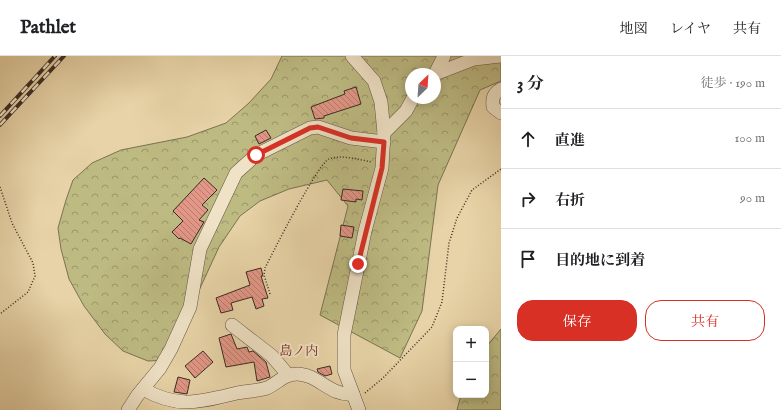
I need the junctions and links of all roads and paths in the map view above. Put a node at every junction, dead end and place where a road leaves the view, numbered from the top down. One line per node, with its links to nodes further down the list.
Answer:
1 (352, 56): 9 (street)
2 (444, 56): 4 (street)
3 (501, 56): 5 (street)
4 (438, 68)
5 (441, 72)
6 (501, 89): 8 (street)
7 (410, 104): 9 (street)
8 (501, 112)
9 (384, 137): 10 (street); 17 (street)
10 (382, 163): 13 (path); 18 (street)
11 (501, 169): 18 (path)
12 (0, 187): 14 (path)
13 (270, 294)
14 (0, 314)
15 (232, 325): 16 (street)
16 (288, 375): 17 (street); 18 (street)
17 (142, 390): 19 (street)
18 (355, 401)
19 (128, 410)

